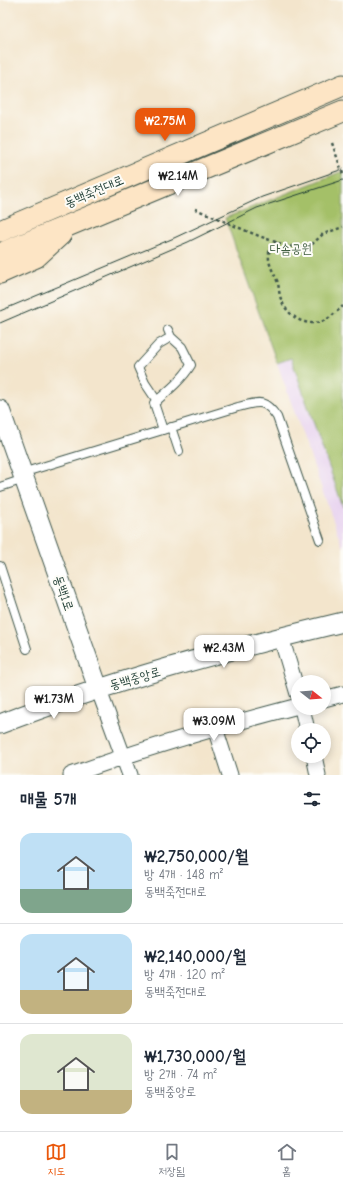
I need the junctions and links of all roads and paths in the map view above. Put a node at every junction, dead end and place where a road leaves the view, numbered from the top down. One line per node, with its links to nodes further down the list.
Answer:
1 (343, 85): 8 (main road, 동백죽전대로)
2 (343, 111): 6 (main road, 동백죽전대로)
3 (332, 143): 4 (path)
4 (343, 174)
5 (195, 209): 9 (path)
6 (75, 222): 10 (main road, 동백죽전대로); 11 (main road)
7 (343, 227): 9 (path)
8 (0, 231)
9 (278, 242): 12 (path)
10 (0, 254)
11 (0, 273)
12 (343, 306)
13 (157, 400): 13 (lane); 15 (lane)
14 (0, 410): 17 (street, 동백1로)
15 (167, 428): 16 (lane); 17 (lane); 19 (lane)
16 (179, 452)
17 (23, 476): 18 (lane); 25 (street, 동백1로)
18 (0, 487)
19 (320, 540)
20 (0, 566): 23 (lane)
21 (343, 622): 22 (street, 동백중앙로)
22 (281, 637): 24 (street); 25 (street, 동백중앙로)
23 (27, 649)
24 (292, 675)
25 (98, 688): 29 (street, 동백중앙로); 31 (street, 동백1로)
26 (343, 694): 27 (street)
27 (331, 697)
28 (291, 708): 30 (street)
29 (0, 724)
30 (214, 728): 31 (street); 35 (street)
31 (123, 756): 33 (street); 34 (street, 동백1로)
32 (315, 763): 36 (street)
33 (71, 775)
34 (130, 775)
35 (230, 775)
36 (318, 775)

